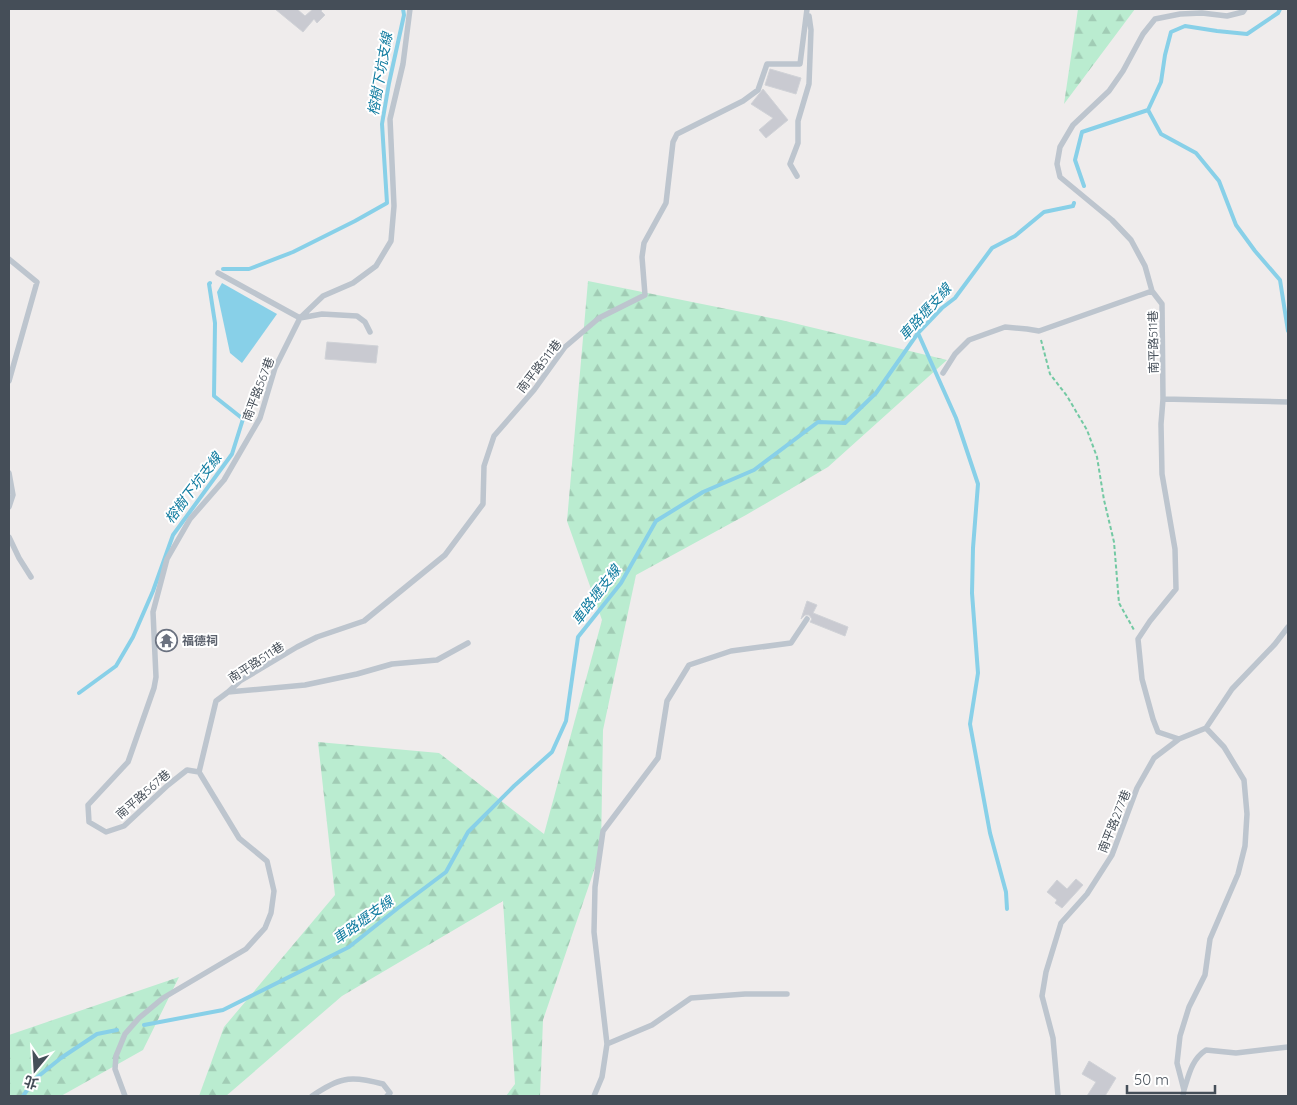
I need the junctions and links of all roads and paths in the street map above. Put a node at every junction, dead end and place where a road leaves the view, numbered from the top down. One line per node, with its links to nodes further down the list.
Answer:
1 (410, 9): 8 (lane, 南平路567巷)
2 (807, 9): 4 (lane); 23 (lane, 南平路511巷)
3 (1245, 9): 7 (lane, 南平路511巷)
4 (797, 176)
5 (9, 259): 12 (lane)
6 (218, 273): 8 (lane)
7 (1152, 291): 10 (lane); 13 (lane, 南平路511巷)
8 (300, 318): 9 (lane); 26 (lane, 南平路567巷)
9 (370, 332)
10 (1039, 332): 11 (lane); 21 (path)
11 (943, 373)
12 (9, 381)
13 (1163, 399): 14 (lane); 21 (lane, 南平路511巷)
14 (1288, 402)
15 (9, 473): 16 (lane)
16 (9, 507)
17 (9, 537): 18 (lane)
18 (31, 577)
19 (807, 620): 28 (lane)
20 (1288, 627): 24 (lane)
21 (1138, 639): 25 (lane)
22 (468, 643): 23 (lane)
23 (228, 692): 26 (lane)
24 (1206, 728): 25 (lane, 南平路277巷); 30 (lane)
25 (1178, 739): 35 (lane, 南平路277巷)
26 (198, 772): 31 (lane)
27 (787, 994): 28 (lane)
28 (607, 1044): 34 (lane)
29 (1288, 1046): 30 (lane)
30 (1184, 1093)
31 (124, 1096)
32 (312, 1096): 33 (lane)
33 (387, 1096)
34 (594, 1096)
35 (1058, 1096)

